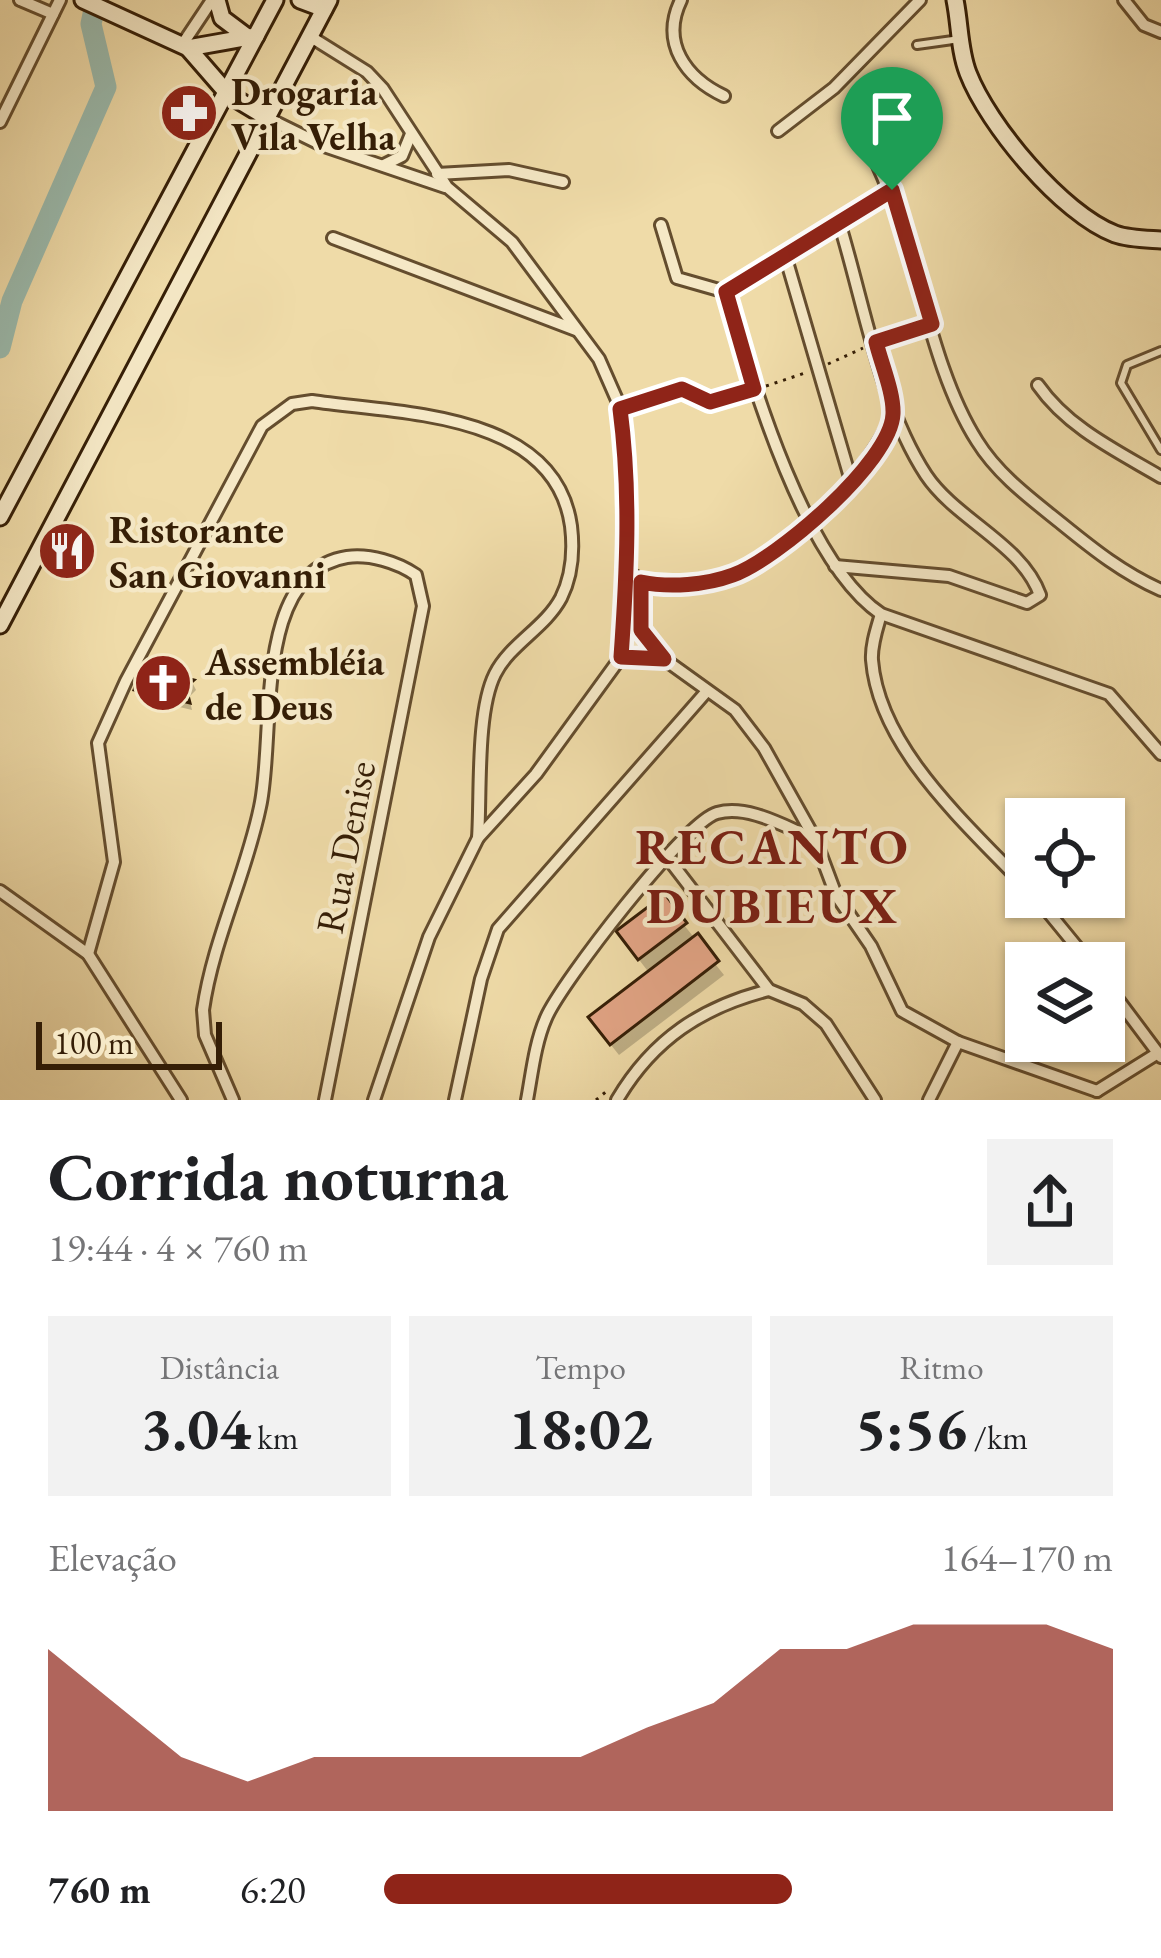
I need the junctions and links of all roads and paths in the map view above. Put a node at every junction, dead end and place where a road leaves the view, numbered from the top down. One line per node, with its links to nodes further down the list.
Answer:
1 (20, 0): 12 (street)
2 (59, 0): 12 (street)
3 (215, 0): 14 (main road); 18 (street)
4 (275, 0): 14 (main road)
5 (300, 0): 11 (main road)
6 (681, 0): 20 (street)
7 (920, 0): 23 (street)
8 (956, 0): 16 (main road)
9 (1124, 0): 13 (street)
10 (85, 2): 18 (main road)
11 (327, 5): 15 (main road)
12 (53, 14): 22 (street)
13 (1161, 32)
14 (251, 36): 18 (main road); 19 (main road)
15 (311, 37): 21 (main road); 24 (street)
16 (960, 39): 17 (lane); 34 (main road)
17 (916, 45)
18 (185, 46): 19 (main road)
19 (228, 94): 21 (main road); 48 (main road)
20 (724, 96)
21 (269, 119): 26 (street); 55 (main road)
22 (0, 122)
23 (778, 131)
24 (411, 134): 26 (street); 27 (street)
25 (869, 147): 30 (street)
26 (384, 166): 29 (street)
27 (437, 174): 28 (street); 29 (street)
28 (563, 182)
29 (447, 187): 38 (street)
30 (892, 190): 31 (street); 37 (street)
31 (839, 222): 35 (street); 39 (street)
32 (661, 225): 36 (street)
33 (333, 238): 38 (street)
34 (1160, 240)
35 (785, 255): 36 (street); 47 (street)
36 (726, 292): 42 (street)
37 (932, 324): 39 (street); 53 (street)
38 (579, 331): 43 (street)
39 (876, 342): 44 (street)
40 (1161, 351): 45 (lane)
41 (1038, 385): 46 (street)
42 (754, 389): 43 (path); 49 (street)
43 (620, 409): 51 (street)
44 (893, 415): 47 (street); 50 (street)
45 (1161, 450)
46 (1161, 477)
47 (852, 484): 49 (street)
48 (0, 518)
49 (810, 520): 50 (street); 52 (street)
50 (835, 566): 54 (street)
51 (628, 573): 52 (street); 57 (street)
52 (641, 582): 56 (street)
53 (1161, 590)
54 (881, 614): 60 (street); 64 (street)
55 (0, 625)
56 (641, 630): 57 (street); 58 (street)
57 (627, 656): 58 (street); 61 (street)
58 (664, 659): 59 (street)
59 (707, 691): 62 (street); 78 (street)
60 (1161, 754)
61 (478, 838): 68 (street); 77 (street)
62 (815, 839): 63 (street); 71 (street)
63 (667, 857): 69 (street); 79 (street)
64 (1005, 864)
65 (0, 891): 68 (street)
66 (1053, 918): 67 (street)
67 (1073, 942)
68 (88, 954): 74 (street)
69 (769, 990): 80 (street); 81 (street)
70 (1125, 1009): 72 (street)
71 (958, 1042): 73 (street); 82 (street)
72 (1159, 1055): 73 (street)
73 (1100, 1096)
74 (182, 1100)
75 (233, 1100): 76 (street, Rua Denise)
76 (325, 1100)
77 (374, 1100)
78 (455, 1100)
79 (527, 1100)
80 (617, 1100)
81 (875, 1100)
82 (929, 1100)

